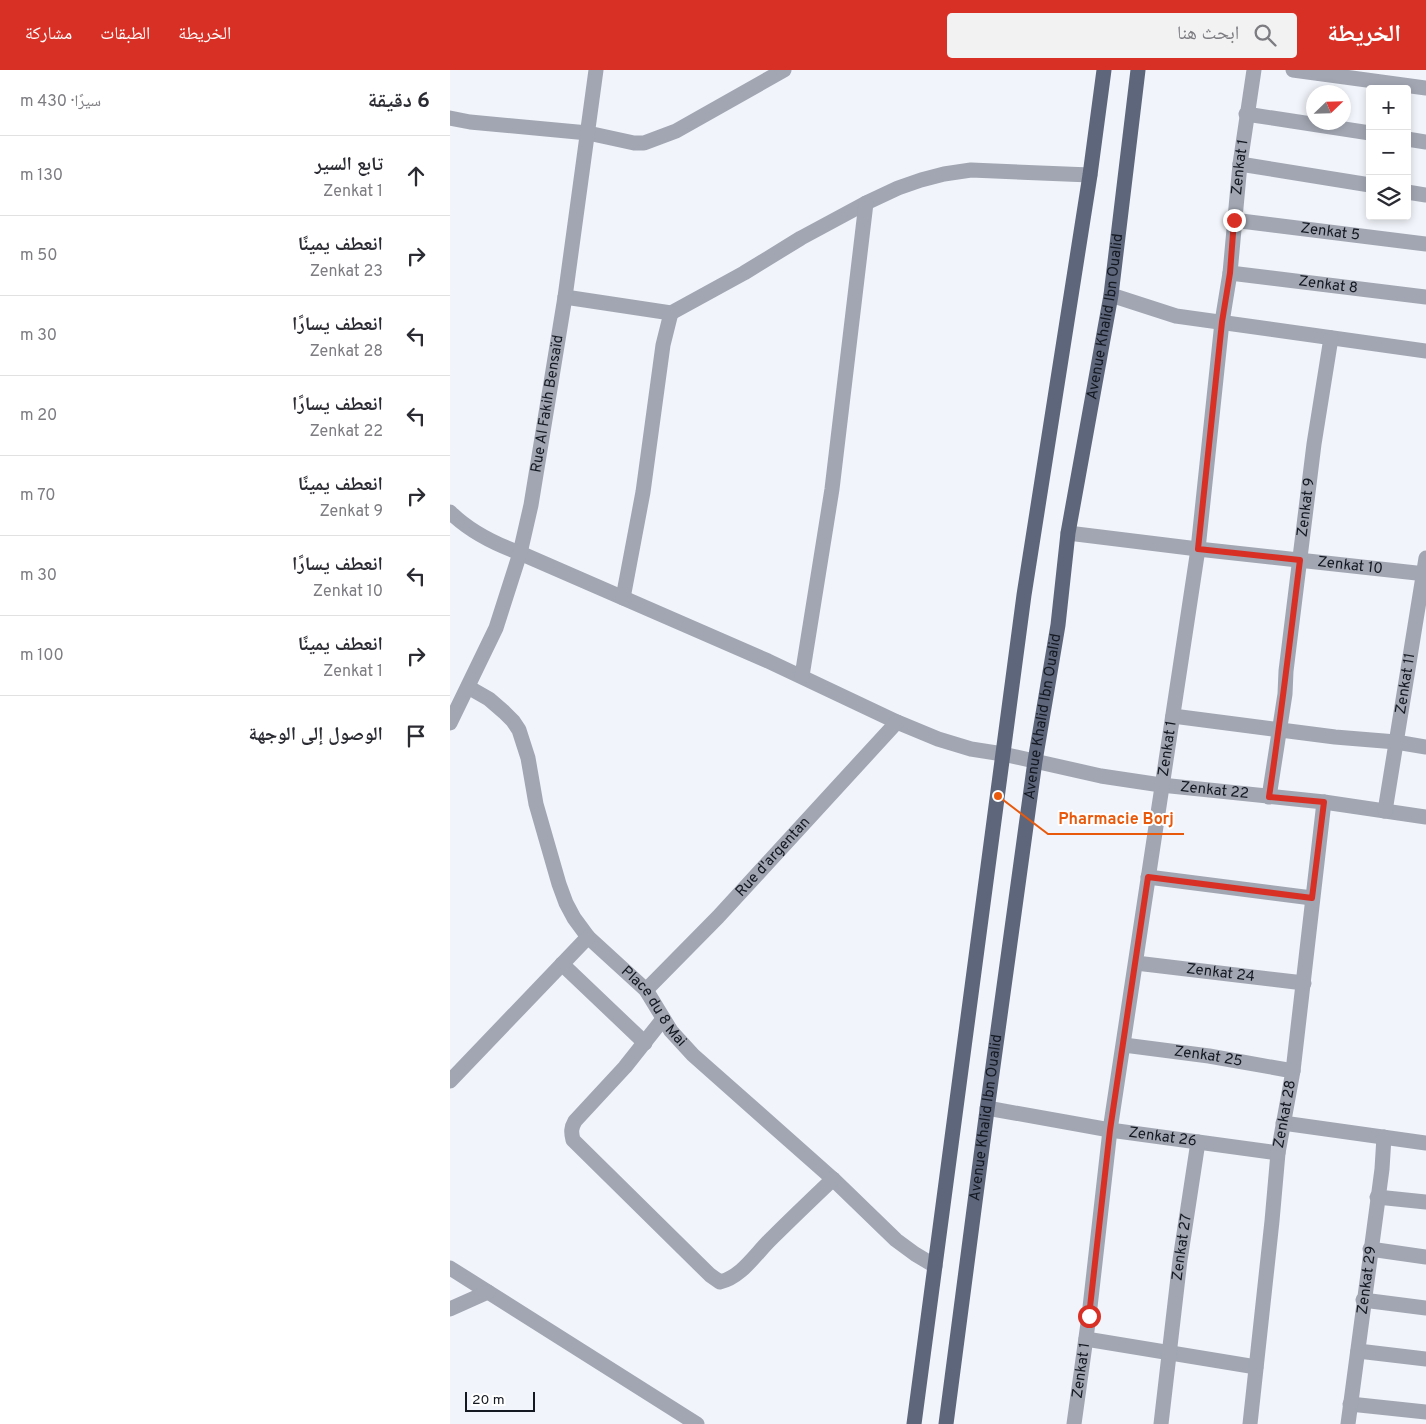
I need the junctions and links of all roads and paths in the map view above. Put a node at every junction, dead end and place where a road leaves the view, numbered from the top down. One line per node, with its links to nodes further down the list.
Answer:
1 (596, 70): 11 (street, Rue Al Fakih Bensaïd)
2 (784, 70): 11 (street)
3 (1104, 70): 15 (main road, Avenue Khalid Ibn Oualid)
4 (1138, 70): 23 (main road, Avenue Khalid Ibn Oualid)
5 (1254, 70): 8 (street, Zenkat 1)
6 (1293, 70): 7 (street)
7 (1426, 88)
8 (1246, 114): 10 (street); 14 (street, Zenkat 1)
9 (450, 118): 11 (street)
10 (1366, 132)
11 (588, 133): 24 (street, Rue Al Fakih Bensaïd)
12 (1411, 140): 13 (street)
13 (1426, 142)
14 (1240, 164): 16 (street); 20 (street, Zenkat 1)
15 (1090, 175): 19 (street); 47 (main road, Avenue Khalid Ibn Oualid)
16 (1366, 184)
17 (1411, 193): 18 (street)
18 (1426, 195)
19 (866, 202): 26 (street); 39 (street)
20 (1234, 220): 21 (street, Zenkat 5); 22 (street, Zenkat 1)
21 (1426, 244)
22 (1230, 273): 25 (street, Zenkat 8); 27 (street, Zenkat 1)
23 (1110, 295): 27 (street); 31 (main road, Avenue Khalid Ibn Oualid)
24 (565, 297): 26 (street); 33 (street, Rue Al Fakih Bensaïd)
25 (1426, 297)
26 (671, 312): 37 (street)
27 (1222, 322): 28 (street); 32 (street, Zenkat 1)
28 (1331, 338): 29 (street); 35 (street, Zenkat 9)
29 (1426, 351)
30 (450, 512): 33 (street, Zenkat 22)
31 (1068, 533): 32 (street, Zenkat 10); 48 (main road, Avenue Khalid Ibn Oualid)
32 (1198, 549): 35 (street, Zenkat 10); 41 (street, Zenkat 1)
33 (520, 553): 37 (street, Zenkat 22); 40 (street, Rue Al Fakih Bensaïd)
34 (1426, 558): 36 (street, Zenkat 11)
35 (1300, 560): 36 (street, Zenkat 10); 44 (street, Zenkat 9)
36 (1425, 574): 38 (street, Zenkat 11)
37 (623, 598): 39 (street, Zenkat 22)
38 (1420, 631): 45 (street, Zenkat 11)
39 (802, 676): 42 (street, Zenkat 22)
40 (468, 686): 43 (street, Rue Al Fakih Bensaïd); 56 (street, Place du 8 Mai)
41 (1173, 716): 44 (street); 49 (street, Zenkat 1)
42 (897, 722): 47 (street, Zenkat 22); 60 (street, Rue d'argentan)
43 (450, 724)
44 (1279, 729): 45 (street); 50 (street, Zenkat 9)
45 (1396, 742): 46 (street); 52 (street, Zenkat 11)
46 (1426, 747)
47 (1003, 754): 48 (street, Zenkat 22); 78 (main road, Avenue Khalid Ibn Oualid)
48 (1034, 761): 49 (street, Zenkat 22); 66 (main road, Avenue Khalid Ibn Oualid)
49 (1162, 785): 50 (street, Zenkat 22); 54 (street, Zenkat 1)
50 (1269, 797): 51 (street, Zenkat 22)
51 (1324, 802): 52 (street, Zenkat 22); 55 (street, Zenkat 28)
52 (1385, 811): 53 (street, Zenkat 22)
53 (1426, 817)
54 (1148, 877): 55 (street); 57 (street, Zenkat 1)
55 (1312, 898): 59 (street, Zenkat 28)
56 (588, 937): 58 (street); 60 (street, Place du 8 Mai)
57 (1136, 963): 59 (street, Zenkat 24); 63 (street, Zenkat 1)
58 (562, 964): 62 (street); 65 (street)
59 (1304, 983): 64 (street, Zenkat 28)
60 (646, 990): 61 (street, Place du 8 Mai)
61 (663, 1020): 62 (street); 73 (street, Place du 8 Mai)
62 (645, 1043): 73 (street)
63 (1124, 1045): 64 (street, Zenkat 25); 68 (street, Zenkat 1)
64 (1293, 1071): 67 (street, Zenkat 28)
65 (450, 1081)
66 (987, 1108): 68 (street, Zenkat 26); 93 (main road, Avenue Khalid Ibn Oualid)
67 (1283, 1123): 69 (street); 72 (street, Zenkat 28)
68 (1110, 1130): 70 (street, Zenkat 26); 84 (street, Zenkat 1)
69 (1384, 1137): 71 (street); 74 (street, Zenkat 29)
70 (1198, 1142): 72 (street, Zenkat 26); 86 (street, Zenkat 27)
71 (1426, 1143)
72 (1278, 1153): 88 (street, Zenkat 28)
73 (833, 1179): 78 (street, Place du 8 Mai)
74 (1377, 1197): 75 (street); 76 (street, Zenkat 29)
75 (1426, 1202)
76 (1370, 1249): 77 (street); 81 (street, Zenkat 29)
77 (1426, 1257)
78 (935, 1266): 92 (main road, Avenue Khalid Ibn Oualid)
79 (450, 1268): 80 (street)
80 (488, 1292): 83 (street); 91 (street)
81 (1363, 1300): 82 (street); 85 (street, Zenkat 29)
82 (1426, 1308)
83 (450, 1309)
84 (1086, 1339): 86 (street); 94 (street, Zenkat 1)
85 (1358, 1351): 87 (street); 89 (street, Zenkat 29)
86 (1170, 1353): 88 (street); 95 (street, Zenkat 27)
87 (1426, 1359)
88 (1256, 1367): 96 (street, Zenkat 28)
89 (1350, 1404): 90 (street); 97 (street, Zenkat 29)
90 (1426, 1412)
91 (697, 1424)
92 (914, 1424)
93 (946, 1424)
94 (1074, 1424)
95 (1161, 1424)
96 (1250, 1424)
97 (1348, 1424)

